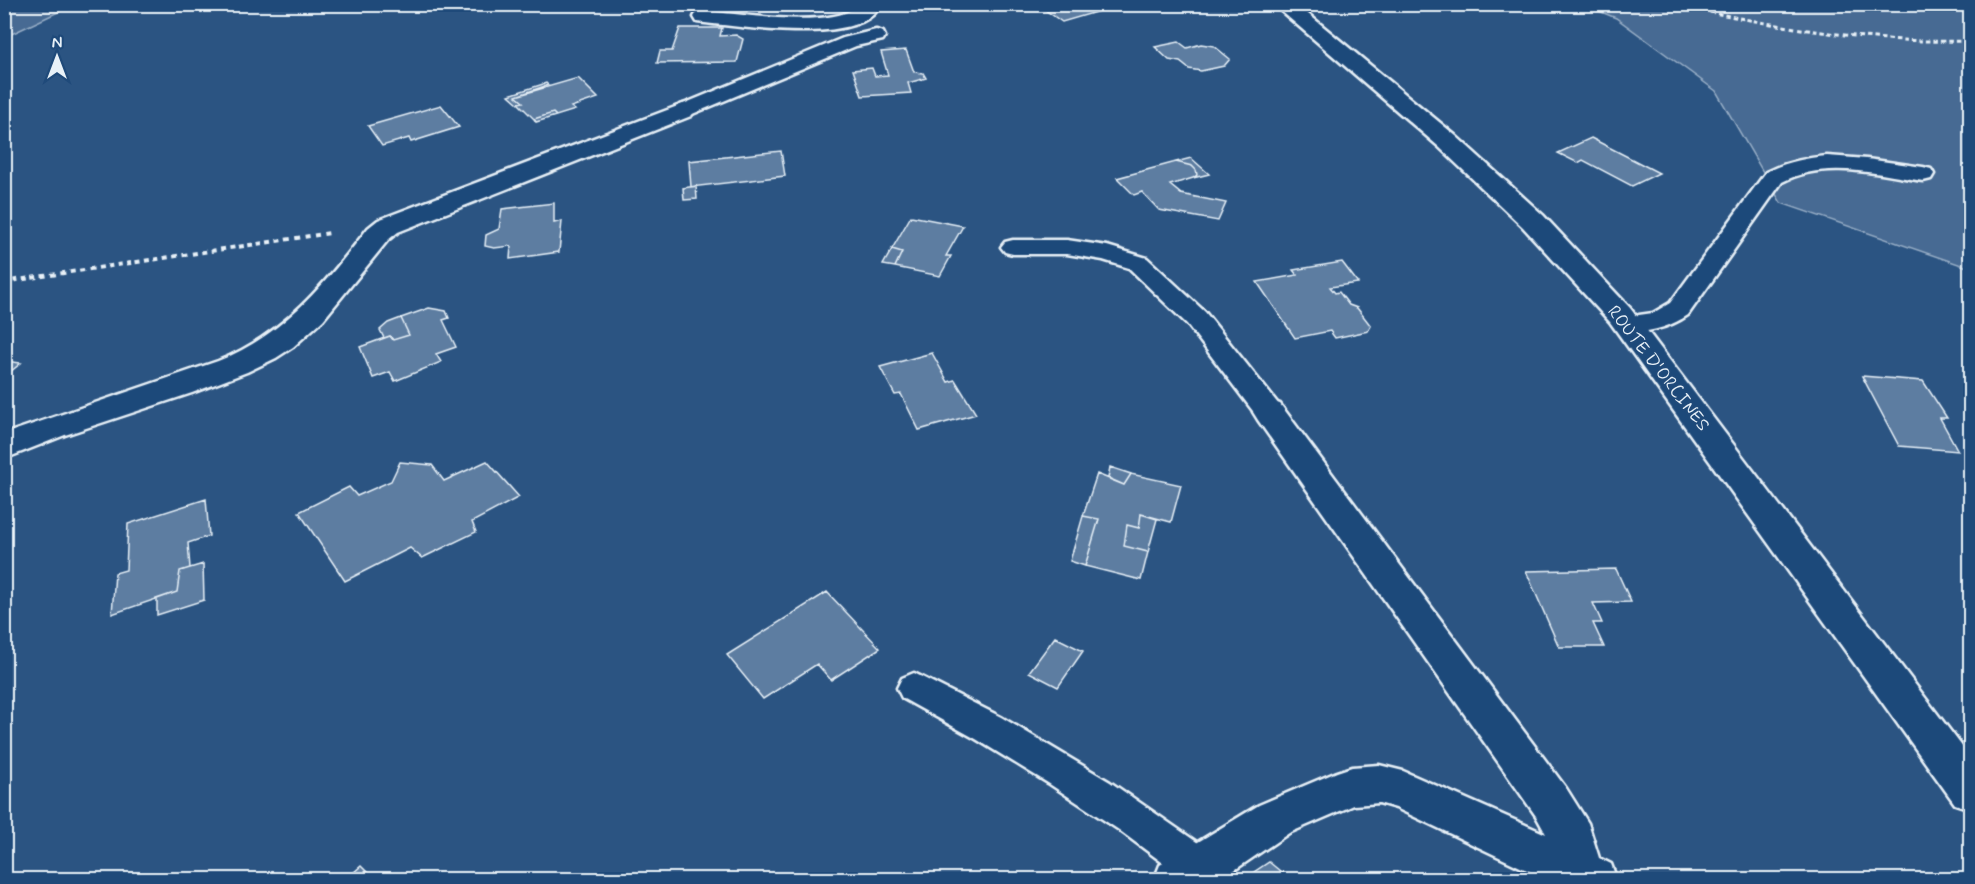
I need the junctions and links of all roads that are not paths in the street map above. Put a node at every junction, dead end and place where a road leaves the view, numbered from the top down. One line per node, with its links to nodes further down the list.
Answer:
1 (866, 4): 3 (street)
2 (1283, 4): 8 (street, ROUTE D'ORCINES)
3 (705, 17)
4 (876, 36): 5 (lane)
5 (683, 111): 10 (street)
6 (1923, 174): 8 (lane)
7 (1013, 247): 9 (lane)
8 (1627, 324): 12 (street, ROUTE D'ORCINES)
9 (1269, 412): 14 (street)
10 (4, 447)
11 (914, 688): 13 (lane)
12 (1971, 790)
13 (1188, 873): 14 (street)
14 (1588, 876)

